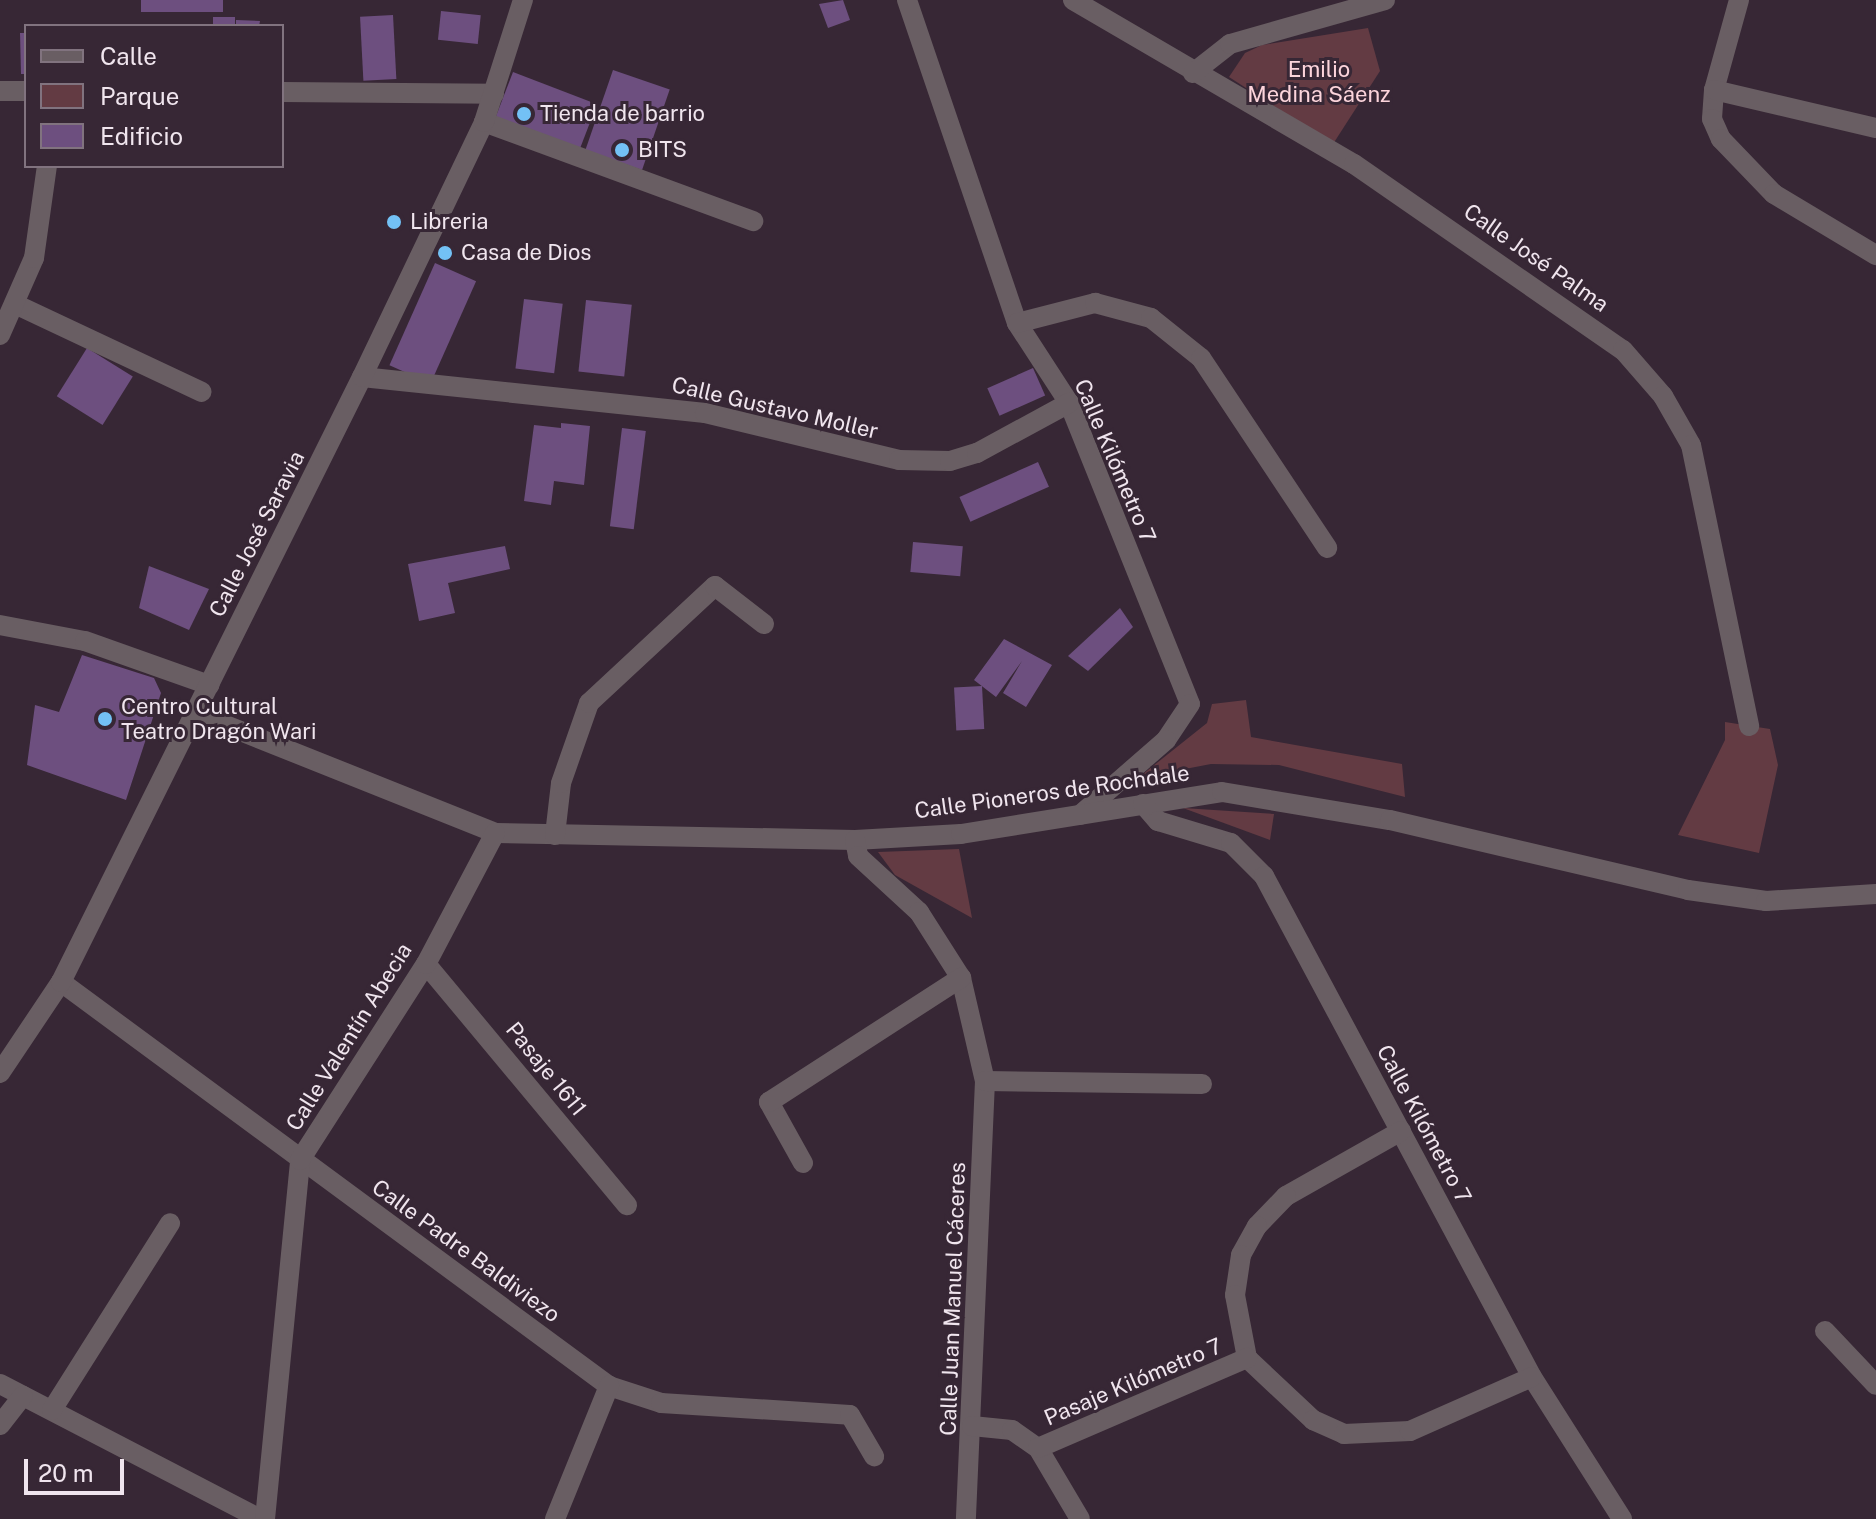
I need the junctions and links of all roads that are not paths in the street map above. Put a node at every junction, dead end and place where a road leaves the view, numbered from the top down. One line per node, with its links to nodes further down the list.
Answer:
1 (523, 0): 11 (street, Calle José Saravia)
2 (907, 0): 18 (street, Calle Kilómetro 7)
3 (1073, 0): 6 (street, Calle José Palma)
4 (1385, 0): 6 (street)
5 (1739, 0): 7 (street)
6 (1193, 73): 28 (street, Calle José Palma)
7 (1714, 90): 13 (street); 16 (street)
8 (0, 91): 9 (street)
9 (24, 91)
10 (284, 92): 11 (street)
11 (494, 94): 12 (street, Calle José Saravia)
12 (484, 122): 15 (street); 20 (street, Calle José Saravia)
13 (1876, 128)
14 (47, 168): 17 (street)
15 (753, 221)
16 (1876, 255)
17 (17, 305): 19 (street); 21 (street)
18 (1017, 323): 22 (street, Calle Kilómetro 7); 23 (street)
19 (0, 335)
20 (362, 377): 22 (street, Calle Gustavo Moller); 26 (street, Calle José Saravia)
21 (202, 392)
22 (1069, 403): 30 (street, Calle Kilómetro 7)
23 (1327, 548)
24 (764, 624): 32 (street)
25 (0, 625): 26 (street)
26 (209, 685): 27 (street, Calle José Saravia)
27 (198, 714): 31 (street, Calle Pioneros de Rochdale); 37 (street, Calle José Saravia)
28 (1749, 726)
29 (1143, 804): 30 (street, Calle Pioneros de Rochdale); 34 (street, Calle Pioneros de Rochdale); 41 (street, Calle Kilómetro 7)
30 (1080, 815): 33 (street, Calle Pioneros de Rochdale)
31 (495, 833): 32 (street, Calle Pioneros de Rochdale); 35 (street, Calle Valentín Abecia)
32 (555, 835): 33 (street, Calle Pioneros de Rochdale)
33 (855, 840): 36 (street, Calle Juan Manuel Cáceres)
34 (1876, 894)
35 (426, 964): 42 (street, Calle Valentín Abecia); 44 (street, Pasaje 1611)
36 (961, 978): 39 (street, Calle Juan Manuel Cáceres); 43 (street)
37 (61, 982): 38 (street, Calle José Saravia); 42 (street, Calle Padre Baldiviezo)
38 (0, 1073)
39 (985, 1081): 40 (street); 55 (street, Calle Juan Manuel Cáceres)
40 (1202, 1084)
41 (1401, 1131): 47 (street, Pasaje Kilómetro 7); 48 (street, Calle Kilómetro 7)
42 (300, 1160): 51 (street, Calle Padre Baldiviezo); 58 (street, Calle Valentín Abecia)
43 (803, 1163)
44 (627, 1205)
45 (170, 1223): 53 (street)
46 (1825, 1331): 50 (street)
47 (1247, 1358): 48 (street, Pasaje Kilómetro 7); 56 (street, Pasaje Kilómetro 7)
48 (1532, 1377): 62 (street, Calle Kilómetro 7)
49 (0, 1384): 52 (street)
50 (1876, 1385)
51 (609, 1386): 57 (street, Calle Padre Baldiviezo); 59 (street)
52 (23, 1396): 53 (street); 54 (street)
53 (52, 1410): 58 (street)
54 (0, 1425)
55 (972, 1426): 56 (street); 60 (street, Calle Juan Manuel Cáceres)
56 (1038, 1448): 61 (street)
57 (874, 1456)
58 (263, 1519)
59 (555, 1519)
60 (966, 1519)
61 (1080, 1519)
62 (1622, 1519)

